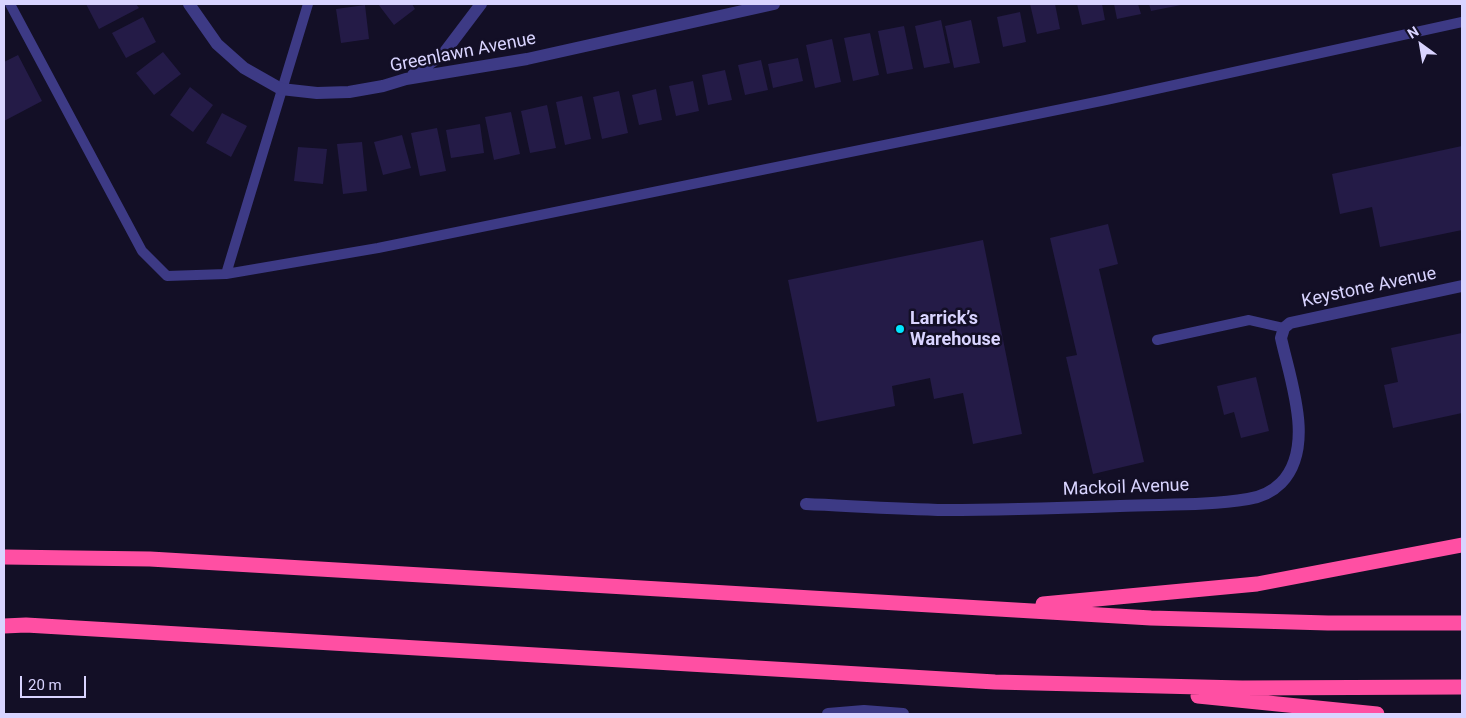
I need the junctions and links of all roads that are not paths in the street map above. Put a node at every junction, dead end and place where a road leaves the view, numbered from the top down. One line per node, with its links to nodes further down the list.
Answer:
1 (10, 4): 9 (lane)
2 (189, 4): 8 (street, Greenlawn Avenue)
3 (308, 4): 8 (lane)
4 (481, 4): 7 (street)
5 (774, 4): 7 (street, Greenlawn Avenue)
6 (1462, 22): 9 (lane)
7 (406, 79): 8 (street, Greenlawn Avenue)
8 (282, 89): 9 (lane)
9 (226, 274)
10 (1462, 286): 11 (street, Keystone Avenue)
11 (1284, 328): 12 (lane); 13 (street, Mackoil Avenue)
12 (1157, 340)
13 (806, 504)
14 (1462, 545): 16 (highway)
15 (4, 557): 16 (highway)
16 (996, 609): 17 (highway)
17 (1462, 623)
18 (4, 626): 19 (highway)
19 (1072, 684): 20 (highway); 23 (highway)
20 (1462, 687)
21 (828, 714): 22 (street)
22 (903, 714)
23 (1377, 714)

